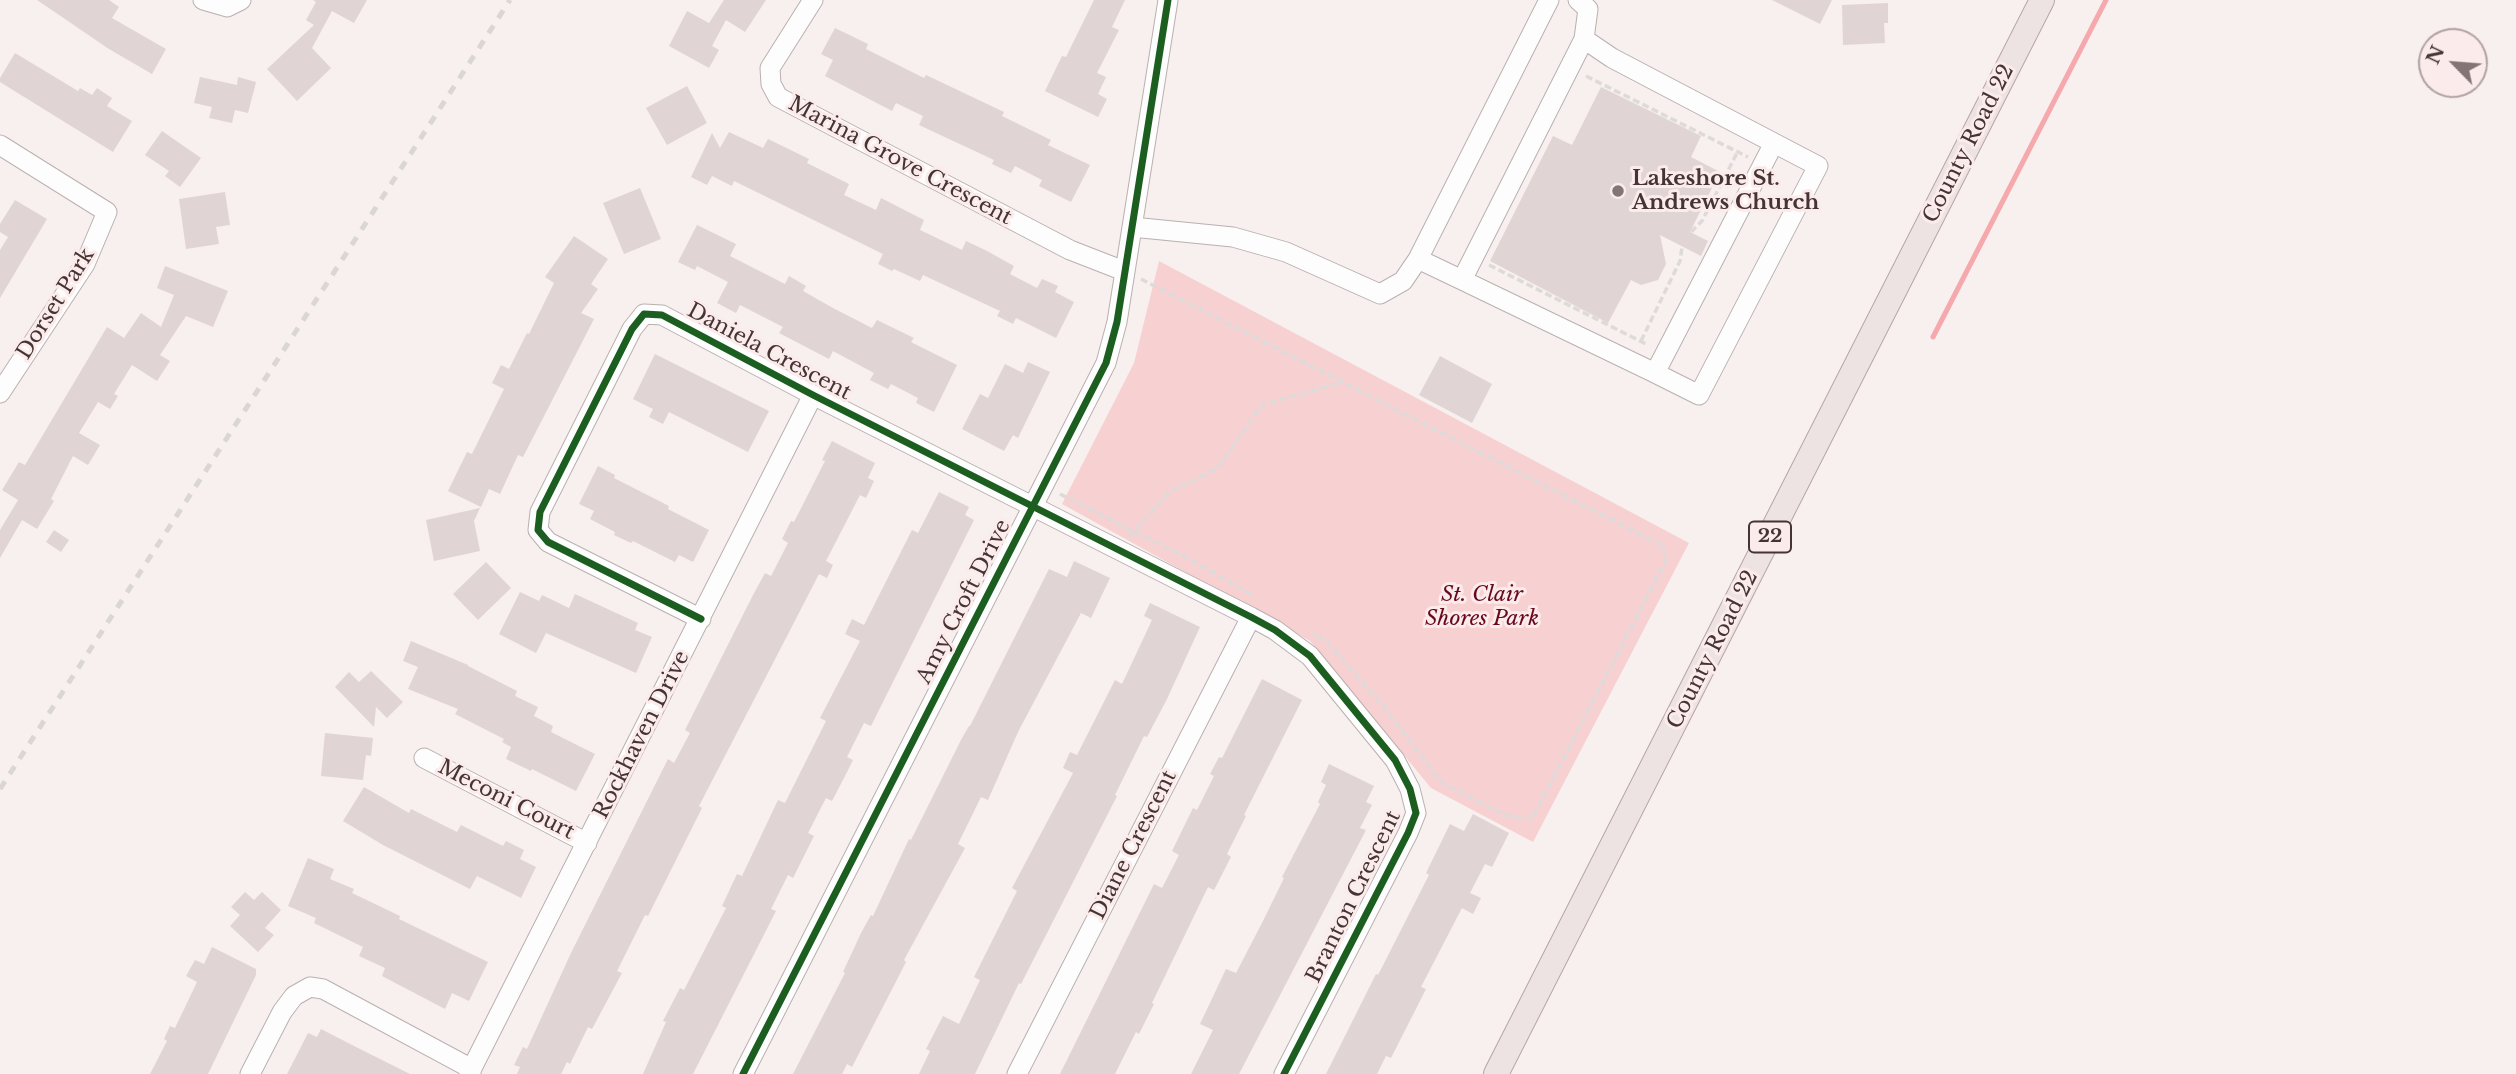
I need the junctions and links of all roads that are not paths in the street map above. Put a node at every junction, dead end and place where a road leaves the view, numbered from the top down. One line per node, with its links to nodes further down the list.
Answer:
1 (204, 0): 2 (street)
2 (241, 0)
3 (813, 0): 13 (street, Marina Grove Crescent)
4 (1168, 0): 11 (street, Amy Croft Drive)
5 (1549, 0): 12 (street)
6 (1578, 0): 8 (street)
7 (2042, 0): 28 (main road, County Road 22 / 22)
8 (1584, 39): 9 (street); 14 (street)
9 (1774, 143): 15 (street); 15 (street)
10 (0, 145): 16 (street, Dorset Park)
11 (1132, 227): 12 (street); 13 (street, Amy Croft Drive)
12 (1418, 259): 14 (street)
13 (1124, 271): 18 (street, Amy Croft Drive)
14 (1462, 280): 15 (street)
15 (1655, 373)
16 (0, 393)
17 (813, 396): 18 (street, Daniela Crescent); 20 (street, Rockhaven Drive); 20 (street, Daniela Crescent)
18 (1033, 505): 19 (street, Branton Crescent); 25 (street, Amy Croft Drive)
19 (1251, 617): 26 (street, Diane Crescent); 27 (street, Branton Crescent)
20 (701, 619): 22 (street, Rockhaven Drive)
21 (424, 758): 22 (street, Meconi Court)
22 (587, 843): 23 (street, Rockhaven Drive)
23 (471, 1071): 24 (street)
24 (250, 1074)
25 (743, 1074)
26 (1017, 1074)
27 (1284, 1074)
28 (1496, 1074)

